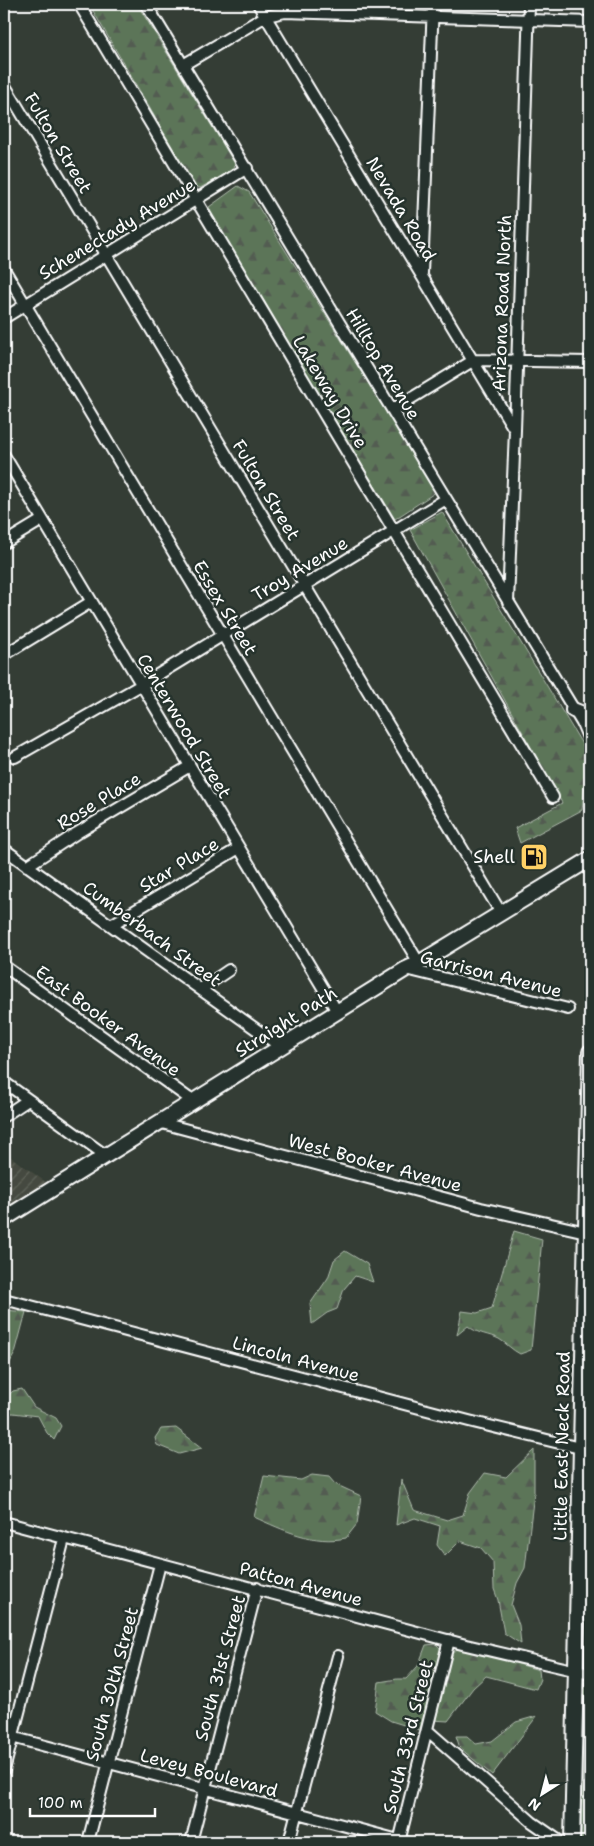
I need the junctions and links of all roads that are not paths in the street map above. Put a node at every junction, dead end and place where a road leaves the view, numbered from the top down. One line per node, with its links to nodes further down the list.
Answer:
1 (79, 4): 13 (street, Lakeway Drive)
2 (146, 4): 10 (street, Hilltop Avenue)
3 (258, 4): 6 (street, Nevada Road)
4 (433, 4): 7 (street)
5 (529, 4): 8 (street, Arizona Road North)
6 (266, 16): 7 (street); 10 (street); 16 (street, Nevada Road)
7 (432, 16): 8 (street); 16 (street)
8 (528, 21): 9 (street); 20 (street, Arizona Road North)
9 (590, 22)
10 (183, 65): 12 (street, Hilltop Avenue)
11 (4, 84): 14 (street, Fulton Street)
12 (247, 168): 13 (street, Schenectady Avenue); 22 (street, Hilltop Avenue)
13 (196, 201): 14 (street, Schenectady Avenue); 27 (street, Lakeway Drive)
14 (106, 255): 17 (street, Schenectady Avenue); 29 (street, Fulton Street)
15 (4, 269): 17 (street, Essex Street)
16 (422, 274): 19 (street, Nevada Road)
17 (25, 304): 18 (street, Schenectady Avenue); 32 (street, Essex Street)
18 (4, 318)
19 (474, 360): 20 (street); 22 (street); 23 (street, Nevada Road)
20 (516, 360): 21 (street); 23 (street, Arizona Road North)
21 (590, 362)
22 (392, 410): 25 (street, Hilltop Avenue)
23 (515, 430): 31 (street, Arizona Road North)
24 (4, 456): 26 (street, Centerwood Street)
25 (446, 499): 27 (street, Troy Avenue); 31 (street, Hilltop Avenue)
26 (42, 520): 28 (street); 30 (street, Centerwood Street)
27 (394, 531): 29 (street, Troy Avenue); 40 (street, Lakeway Drive)
28 (4, 543)
29 (305, 586): 32 (street, Troy Avenue); 45 (street, Fulton Street)
30 (91, 602): 33 (street); 34 (street, Centerwood Street)
31 (508, 602): 35 (street, Hilltop Avenue)
32 (222, 634): 34 (street, Troy Avenue); 47 (street, Essex Street)
33 (4, 655)
34 (141, 685): 38 (street, Troy Avenue); 39 (street, Centerwood Street)
35 (573, 710): 36 (main road); 37 (street, Hilltop Avenue)
36 (590, 712)
37 (590, 742)
38 (15, 758)
39 (190, 766): 41 (street, Centerwood Street); 44 (street, Rose Place)
40 (553, 797)
41 (239, 848): 46 (street, Star Place); 53 (street, Centerwood Street)
42 (4, 849): 44 (street, Cumberbach Street)
43 (590, 859): 45 (main road, Straight Path)
44 (27, 866): 46 (street, Cumberbach Street)
45 (501, 913): 47 (main road, Straight Path)
46 (111, 925): 51 (street, Cumberbach Street)
47 (419, 963): 49 (main road, Straight Path)
48 (4, 966): 58 (street, East Booker Avenue)
49 (406, 969): 52 (street, Garrison Avenue); 53 (main road, Straight Path)
50 (229, 970): 51 (street)
51 (200, 989): 54 (street, Cumberbach Street)
52 (568, 1009)
53 (338, 1013): 54 (main road, Straight Path)
54 (281, 1047): 58 (main road, Straight Path)
55 (590, 1052): 63 (main road, Little East Neck Road)
56 (4, 1082): 57 (street)
57 (28, 1100): 59 (street); 61 (street)
58 (194, 1102): 60 (main road, Straight Path)
59 (4, 1116)
60 (158, 1122): 61 (main road, Straight Path); 63 (street, West Booker Avenue)
61 (105, 1155): 62 (main road, Straight Path)
62 (4, 1219)
63 (586, 1232): 65 (main road, Little East Neck Road)
64 (4, 1300): 66 (street, Lincoln Avenue)
65 (586, 1397): 66 (main road, Little East Neck Road)
66 (580, 1448): 73 (main road, Little East Neck Road)
67 (4, 1522): 68 (street, Patton Avenue)
68 (64, 1539): 69 (street, Patton Avenue); 76 (street)
69 (160, 1564): 70 (street, Patton Avenue); 77 (street, South 30th Street)
70 (257, 1588): 71 (street, Patton Avenue); 79 (street, South 31st Street)
71 (449, 1640): 73 (street, Patton Avenue); 75 (street, South 33rd Street)
72 (338, 1656): 80 (street)
73 (576, 1670): 74 (street, Patton Avenue); 86 (main road, Little East Neck Road)
74 (590, 1674)
75 (427, 1730): 81 (street, South 33rd Street); 85 (street)
76 (8, 1737): 77 (street, Levey Boulevard); 78 (street)
77 (108, 1763): 79 (street, Levey Boulevard); 82 (street, South 30th Street)
78 (4, 1770)
79 (205, 1788): 80 (street, Levey Boulevard); 83 (street, South 31st Street)
80 (296, 1813): 81 (street, Levey Boulevard); 84 (street)
81 (401, 1841)
82 (88, 1842)
83 (191, 1842)
84 (289, 1842)
85 (561, 1842)
86 (572, 1842)

